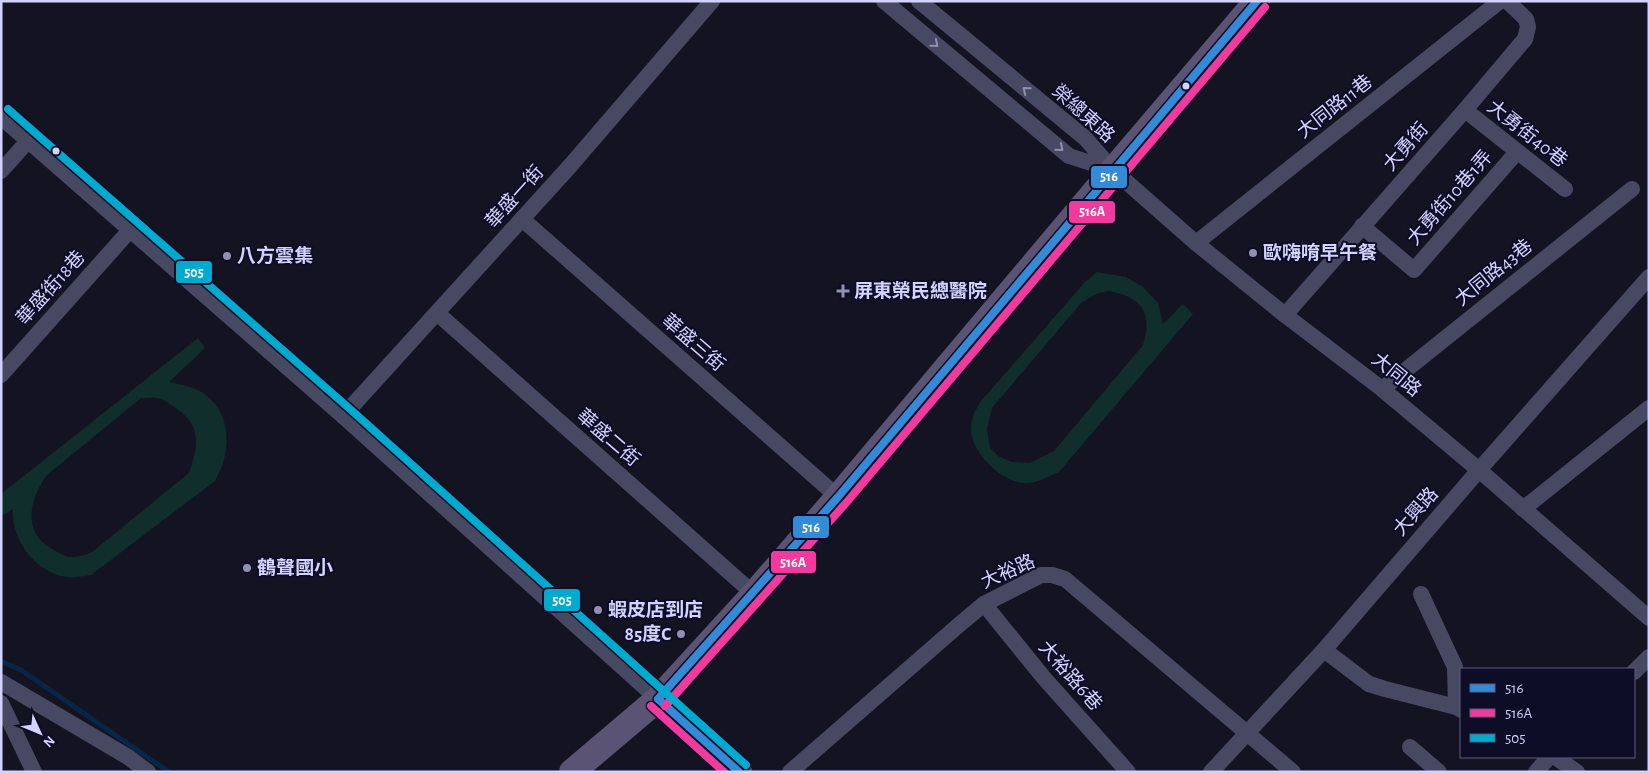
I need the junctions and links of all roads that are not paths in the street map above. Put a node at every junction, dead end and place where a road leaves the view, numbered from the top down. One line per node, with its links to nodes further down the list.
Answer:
1 (712, 1): 16 (street, 華盛一街)
2 (884, 1): 7 (street, 榮總東路)
3 (1257, 1): 12 (main road)
4 (1500, 1): 19 (street, 大同路11巷)
5 (1507, 1): 8 (street, 大勇街)
6 (920, 2): 7 (street); 12 (street, 榮總東路, one-way to 6)
7 (906, 19): 12 (street, 榮總東路, one-way to 12)
8 (1465, 110): 11 (street, 大勇街40巷); 17 (street, 大勇街)
9 (1, 117): 10 (street)
10 (28, 141): 13 (street); 18 (street)
11 (1517, 152): 14 (street, 大勇街40巷); 17 (street, 大勇街10巷1弄)
12 (1113, 170): 19 (street, 大同路); 28 (main road)
13 (1, 171)
14 (1565, 188)
15 (1632, 189): 24 (street, 大同路43巷)
16 (522, 219): 21 (street, 華盛一街); 28 (street, 華盛三街)
17 (1362, 226): 22 (street, 大勇街)
18 (130, 228): 23 (street, 華盛街18巷); 26 (street)
19 (1196, 243): 22 (street, 大同路)
20 (1649, 277): 27 (street, 大興路)
21 (437, 313): 26 (street, 華盛一街); 30 (street, 華盛二街)
22 (1285, 315): 24 (street, 大同路)
23 (1, 375)
24 (1382, 389): 27 (street, 大同路)
25 (1649, 408): 29 (street)
26 (343, 416): 38 (street)
27 (1479, 470): 29 (street, 大同路); 34 (street, 大興路)
28 (838, 497): 30 (main road)
29 (1524, 509): 33 (street, 大同路)
30 (754, 594): 38 (main road)
31 (1422, 594): 40 (street)
32 (984, 604): 41 (street, 大裕路); 49 (street, 大裕路); 50 (street, 大裕路6巷)
33 (1649, 618)
34 (1324, 650): 40 (street); 41 (street, 大興路)
35 (1649, 657): 36 (street)
36 (1635, 671)
37 (1, 682): 46 (street)
38 (658, 699): 47 (main road); 48 (main road)
39 (1, 703): 45 (street)
40 (1458, 708)
41 (1247, 732): 51 (street, 大興路); 52 (street, 大裕路)
42 (1410, 747): 53 (street)
43 (1548, 758): 54 (street)
44 (1556, 758): 55 (street)
45 (34, 772)
46 (148, 772)
47 (572, 772)
48 (739, 772)
49 (790, 772)
50 (1128, 772)
51 (1210, 772)
52 (1293, 772)
53 (1439, 772)
54 (1536, 772)
55 (1577, 772)

